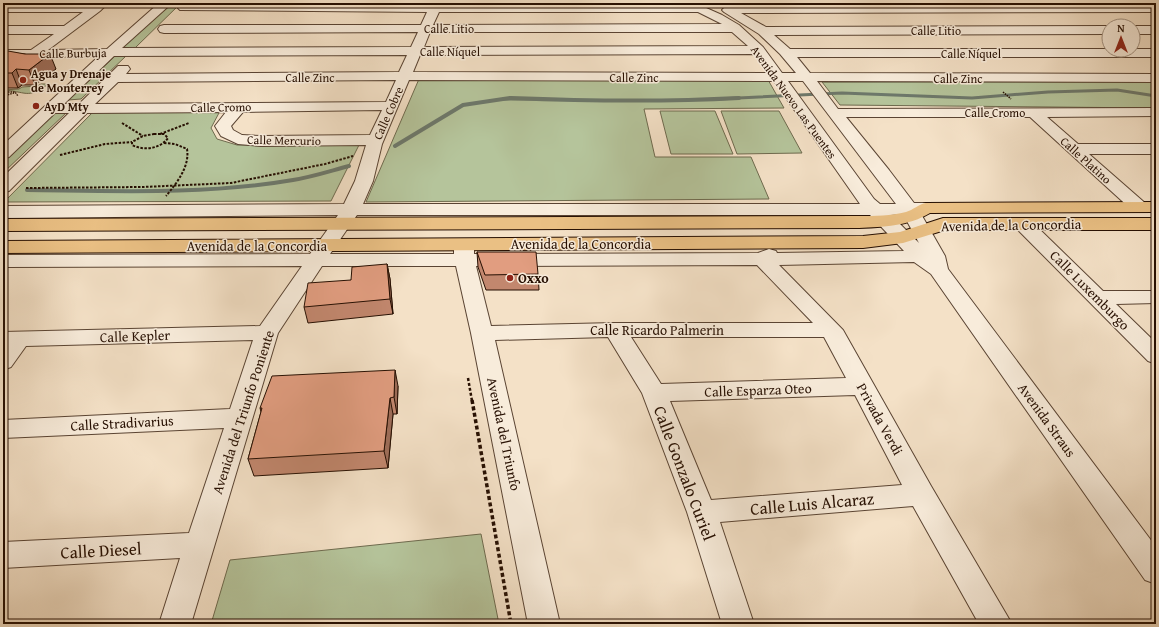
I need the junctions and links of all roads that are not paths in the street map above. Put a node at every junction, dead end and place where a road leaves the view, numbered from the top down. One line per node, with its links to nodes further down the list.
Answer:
1 (166, 3): 24 (street)
2 (686, 3): 9 (street, Avenida Nuevo Las Puentes)
3 (711, 3): 11 (street, Avenida Nuevo Las Puentes)
4 (436, 5): 6 (street); 9 (street); 12 (street, Calle Cobre)
5 (99, 6): 8 (street); 16 (street)
6 (187, 6): 14 (street)
7 (902, 6): 10 (street); 11 (street); 17 (street)
8 (3, 9)
9 (699, 9): 13 (street, Avenida Nuevo Las Puentes)
10 (1156, 9)
11 (728, 10): 21 (street, Avenida Nuevo Las Puentes)
12 (426, 28): 13 (street, Calle Litio); 14 (street, Calle Litio); 23 (street, Calle Cobre)
13 (735, 28): 22 (street, Avenida Nuevo Las Puentes)
14 (164, 29): 25 (street)
15 (3, 30): 16 (street)
16 (67, 30): 26 (street)
17 (928, 30): 18 (street, Calle Litio); 21 (street, Calle Litio); 28 (street)
18 (1101, 30)
19 (1141, 30): 20 (street)
20 (1156, 30)
21 (763, 31): 27 (street, Avenida Nuevo Las Puentes)
22 (759, 50): 23 (street, Calle Níquel); 35 (street, Avenida Nuevo Las Puentes)
23 (416, 51): 25 (street, Calle Níquel); 31 (street, Calle Cobre)
24 (111, 52): 25 (street, Calle Burbuja); 26 (street, Calle Burbuja); 37 (street)
25 (142, 52): 32 (street)
26 (36, 53): 30 (street, Calle Burbuja)
27 (786, 53): 28 (street, Calle Níquel); 36 (street, Avenida Nuevo Las Puentes)
28 (954, 53): 29 (street, Calle Níquel); 34 (street)
29 (1156, 53)
30 (3, 54)
31 (404, 76): 32 (street, Calle Zinc); 35 (street, Calle Zinc); 38 (street, Calle Cobre)
32 (113, 78): 39 (street)
33 (1156, 78): 34 (street, Calle Zinc)
34 (982, 79): 36 (street, Calle Zinc)
35 (781, 83): 36 (street, Calle Zinc); 51 (street, Avenida Nuevo Las Puentes)
36 (810, 83): 41 (street, Avenida Nuevo Las Puentes)
37 (53, 106): 39 (street, Calle Cromo); 47 (street)
38 (391, 106): 40 (street, Calle Cromo); 44 (street, Calle Cobre)
39 (84, 107): 40 (street, Calle Cromo); 48 (street)
40 (239, 107): 44 (street, Calle Mercurio)
41 (831, 109): 42 (street, Calle Cromo); 53 (street, Avenida Nuevo Las Puentes)
42 (1033, 112): 43 (street, Calle Cromo); 45 (street, Calle Platino)
43 (1156, 112)
44 (376, 140): 52 (street, Calle Cobre)
45 (1072, 149): 46 (street); 49 (street, Calle Platino)
46 (1156, 149)
47 (3, 154)
48 (3, 187)
49 (1147, 207): 53 (main road, Avenida de la Concordia)
50 (3, 212): 52 (street, Avenida de la Concordia)
51 (880, 215): 52 (main road, Avenida de la Concordia); 53 (street, Avenida de la Concordia); 57 (street, Avenida Nuevo Las Puentes)
52 (346, 216): 56 (main road, Avenida de la Concordia); 61 (street, Calle Cobre)
53 (917, 216): 54 (main road, Avenida de la Concordia); 57 (main road, Avenida de la Concordia); 63 (street, Avenida Straus)
54 (1022, 224): 55 (main road, Avenida de la Concordia); 65 (street, Calle Luxemburgo)
55 (1156, 224)
56 (3, 225)
57 (903, 237): 58 (main road, Avenida de la Concordia); 63 (street, Avenida Straus)
58 (794, 243): 60 (main road, Avenida de la Concordia); 62 (street)
59 (4, 250): 61 (street, Avenida de la Concordia)
60 (464, 252): 61 (street, Avenida de la Concordia); 62 (street, Avenida de la Concordia); 69 (street, Avenida del Triunfo)
61 (322, 253): 68 (street, Avenida del Triunfo Poniente)
62 (762, 259): 63 (street, Avenida de la Concordia); 67 (street, Privada Verdi)
63 (931, 261): 81 (street, Avenida Straus)
64 (1156, 297): 65 (street)
65 (1099, 298): 71 (street, Calle Luxemburgo)
66 (615, 330): 67 (street, Calle Ricardo Palmerin); 69 (street, Calle Ricardo Palmerin); 74 (street, Calle Gonzalo Curiel)
67 (832, 330): 73 (street, Privada Verdi)
68 (267, 333): 70 (street, Calle Kepler); 75 (street, Avenida del Triunfo Poniente)
69 (482, 333): 83 (street, Avenida del Triunfo)
70 (11, 339): 72 (street)
71 (1156, 356)
72 (3, 362)
73 (862, 386): 74 (street, Calle Esparza Oteo); 77 (street, Privada Verdi)
74 (654, 393): 78 (street, Calle Gonzalo Curiel)
75 (240, 418): 76 (street, Calle Stradivarius); 79 (street, Avenida del Triunfo Poniente)
76 (3, 429)
77 (921, 494): 78 (street, Calle Luis Alcaraz); 85 (street, Privada Verdi)
78 (702, 512): 84 (street, Calle Gonzalo Curiel)
79 (200, 545): 80 (street, Calle Diesel); 82 (street)
80 (3, 555)
81 (1156, 571)
82 (175, 624)
83 (544, 624)
84 (738, 624)
85 (996, 624)

